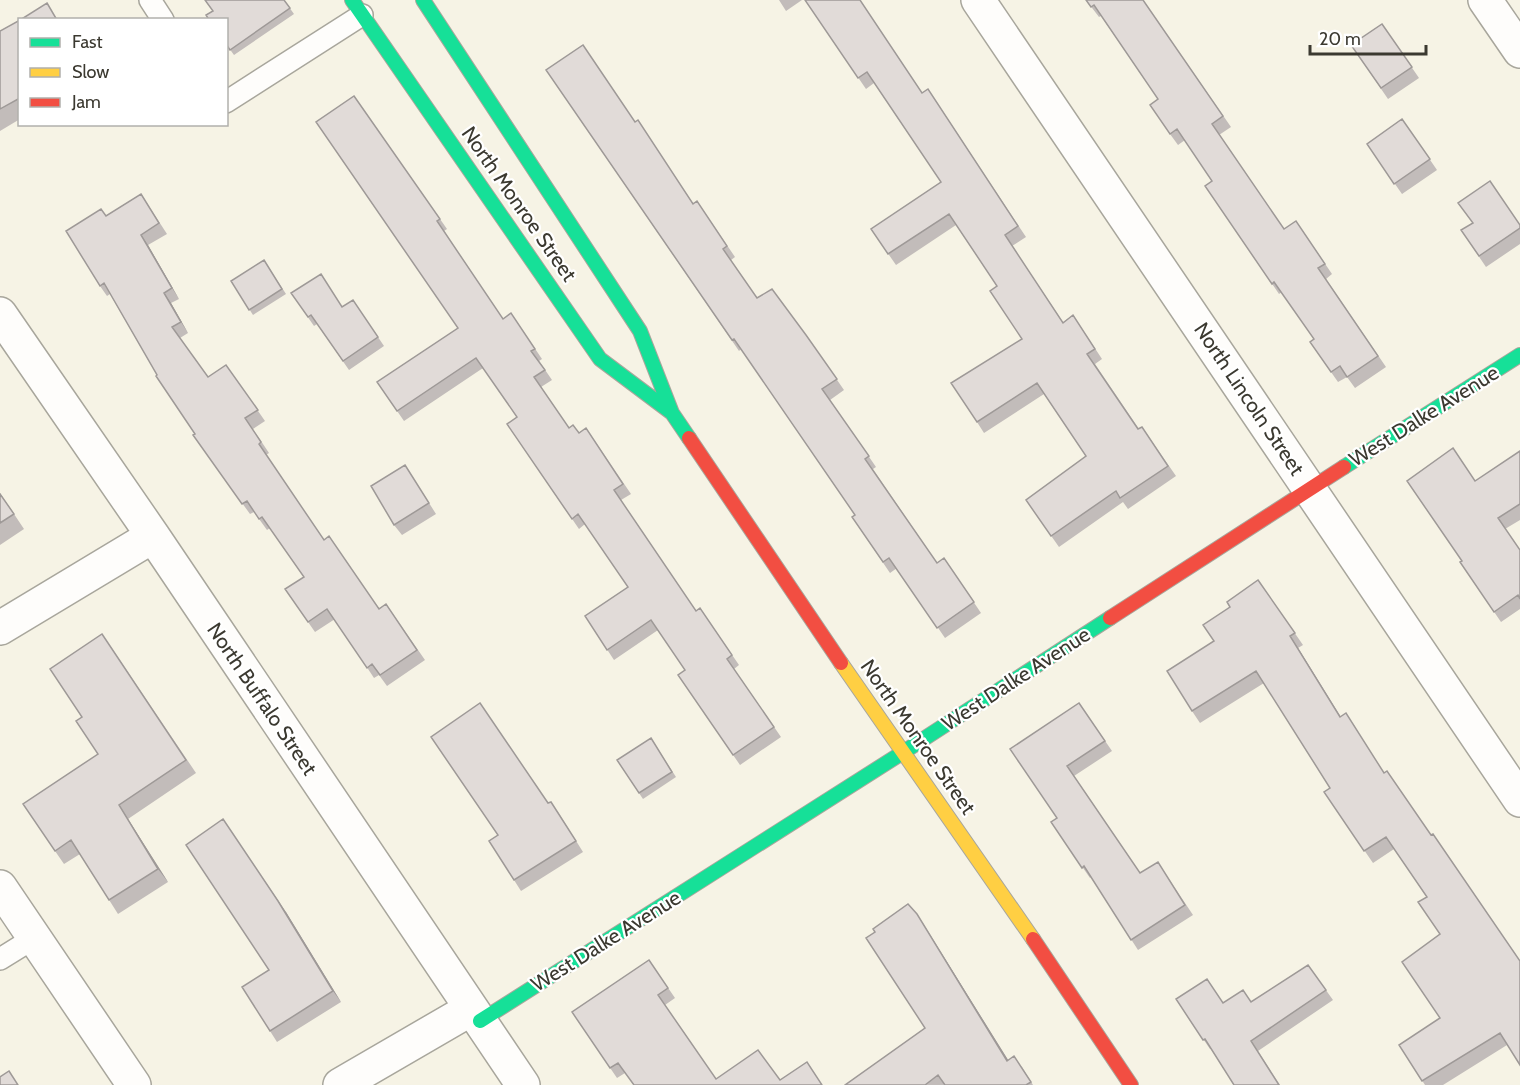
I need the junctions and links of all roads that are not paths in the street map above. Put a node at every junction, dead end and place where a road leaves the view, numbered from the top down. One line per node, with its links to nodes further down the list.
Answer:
1 (150, 0): 6 (lane)
2 (423, 0): 11 (main road, North Monroe Street)
3 (978, 0): 12 (street, North Lincoln Street)
4 (1485, 0): 7 (street)
5 (357, 8): 8 (lane); 11 (main road, North Monroe Street)
6 (162, 18)
7 (1520, 51)
8 (228, 101)
9 (0, 314): 13 (street, North Buffalo Street)
10 (1520, 354): 12 (main road, West Dalke Avenue)
11 (672, 413): 15 (main road, North Monroe Street)
12 (1310, 488): 15 (main road, West Dalke Avenue); 16 (street, North Lincoln Street)
13 (153, 537): 14 (street); 20 (street, North Buffalo Street)
14 (0, 628)
15 (902, 753): 20 (main road, West Dalke Avenue); 24 (main road, North Monroe Street)
16 (1520, 800)
17 (0, 887): 18 (street)
18 (34, 938): 19 (lane); 21 (street)
19 (0, 958)
20 (476, 1015): 22 (street, West Dalke Avenue); 23 (street, North Buffalo Street)
21 (134, 1085)
22 (339, 1085)
23 (523, 1085)
24 (1131, 1085)

